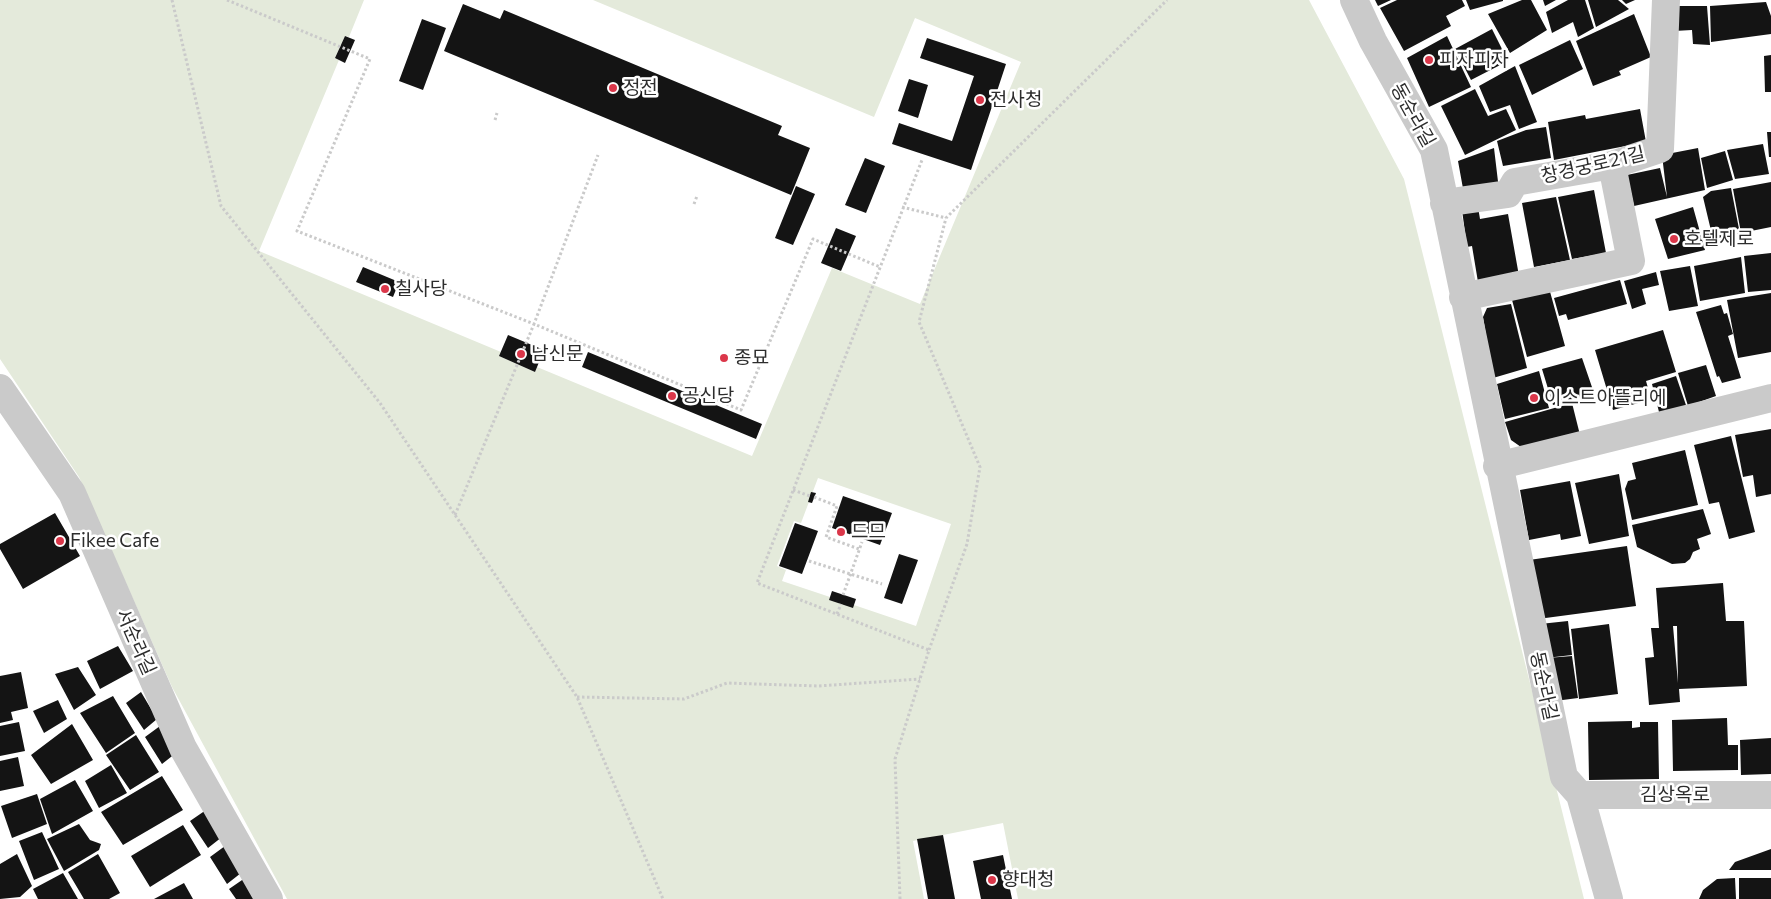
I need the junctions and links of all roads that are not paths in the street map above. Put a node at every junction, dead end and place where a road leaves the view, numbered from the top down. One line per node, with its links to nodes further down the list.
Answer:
1 (1354, 0): 4 (street, 동순라길)
2 (1666, 0): 3 (street, 창경궁로21길)
3 (1612, 164): 4 (street, 창경궁로21길); 5 (street)
4 (1444, 203): 5 (street, 동순라길)
5 (1463, 297): 8 (street, 동순라길)
6 (0, 388): 11 (street, 서순라길)
7 (1771, 398): 8 (street)
8 (1497, 466): 9 (street, 동순라길)
9 (1580, 795): 10 (street, 김상옥로); 12 (street, 동순라길)
10 (1771, 795)
11 (269, 899)
12 (1609, 899)

